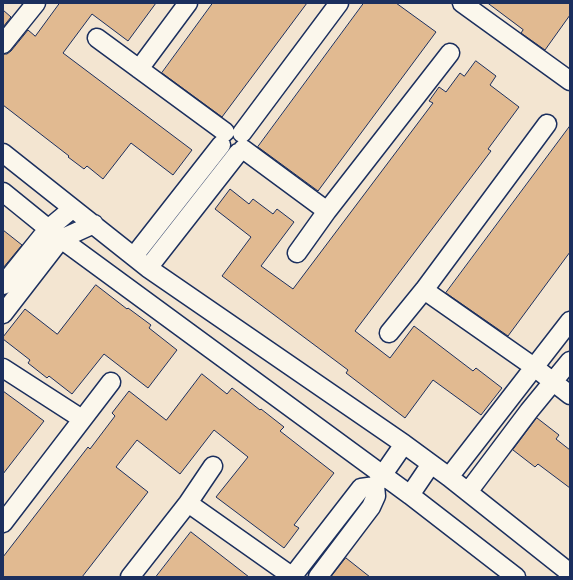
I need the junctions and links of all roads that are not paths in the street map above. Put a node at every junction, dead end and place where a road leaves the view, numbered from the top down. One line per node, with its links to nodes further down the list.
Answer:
1 (36, 3): 6 (street)
2 (188, 3): 8 (street)
3 (339, 3): 11 (street)
4 (462, 3): 9 (street)
5 (97, 38): 8 (street)
6 (3, 44)
7 (450, 53): 15 (street)
8 (139, 69): 11 (street)
9 (568, 74)
10 (547, 124): 22 (street)
11 (234, 142): 15 (street); 19 (street); 20 (street)
12 (3, 153): 14 (street)
13 (3, 192): 17 (street)
14 (72, 209): 16 (street); 17 (street)
15 (327, 211): 18 (street)
16 (94, 224): 17 (street); 19 (street)
17 (55, 234): 21 (street); 23 (street); 37 (street)
18 (297, 253)
19 (134, 256): 20 (street)
20 (148, 268): 33 (street)
21 (3, 285)
22 (424, 290): 25 (street); 27 (street)
23 (3, 314)
24 (570, 321): 27 (street)
25 (389, 333)
26 (570, 362): 30 (street)
27 (534, 367): 30 (street); 36 (street)
28 (3, 368): 32 (street)
29 (111, 382): 32 (street)
30 (553, 382): 31 (street); 38 (street)
31 (570, 395)
32 (82, 419): 41 (street)
33 (404, 444): 34 (street); 37 (street)
34 (431, 464): 36 (street); 39 (street)
35 (213, 466): 40 (street)
36 (449, 477): 38 (street)
37 (378, 480): 39 (street); 42 (street); 43 (street)
38 (468, 492): 44 (street)
39 (410, 495): 48 (street)
40 (188, 503): 45 (street); 46 (street)
41 (3, 523)
42 (321, 539): 43 (street); 46 (street)
43 (337, 551): 47 (street)
44 (570, 573)
45 (130, 577)
46 (292, 577)
47 (318, 577)
48 (516, 577)

